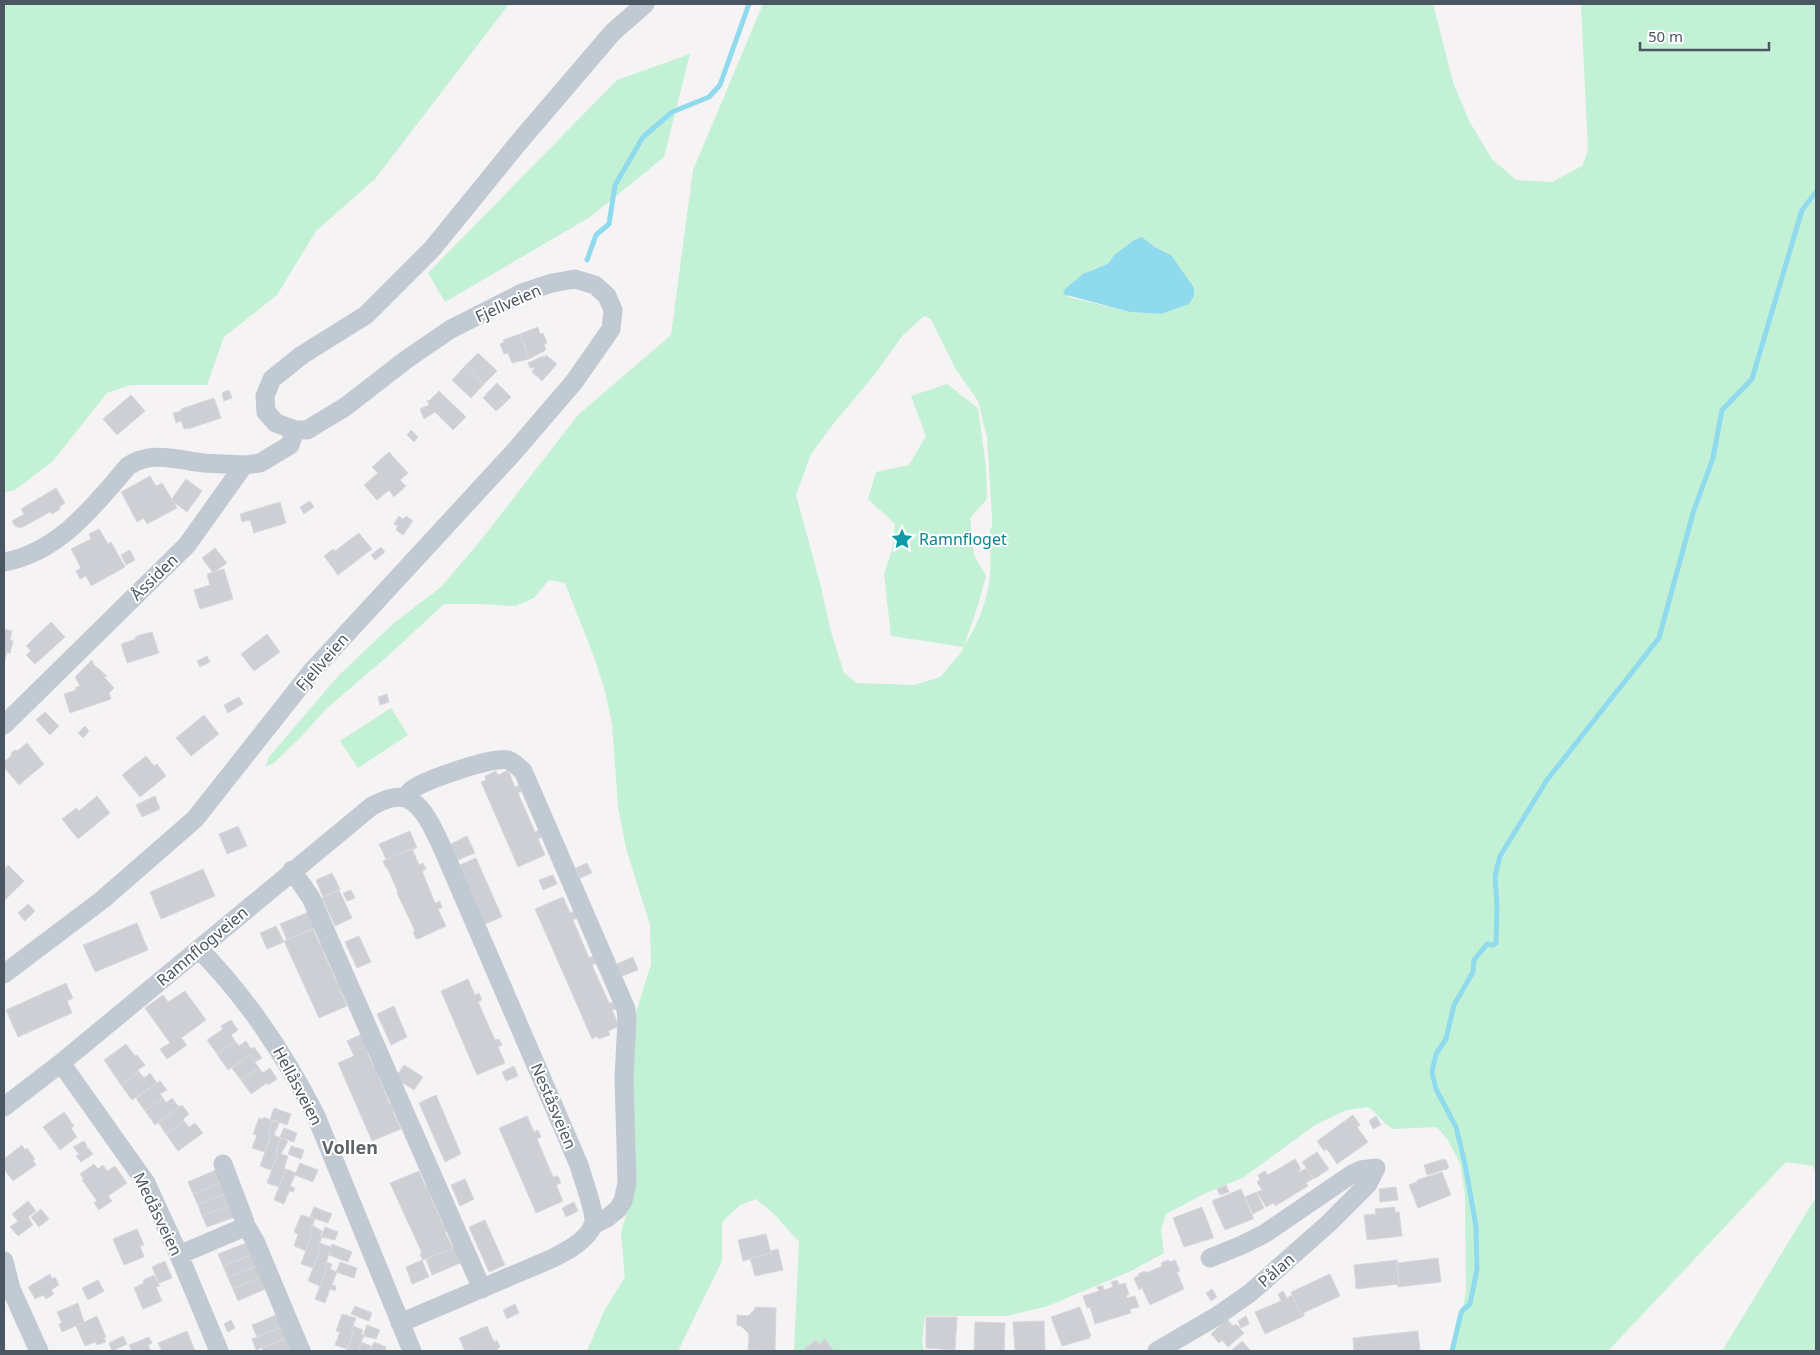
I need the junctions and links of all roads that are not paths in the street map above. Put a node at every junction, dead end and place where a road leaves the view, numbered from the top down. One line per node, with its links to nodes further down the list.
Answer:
1 (645, 4): 2 (street)
2 (295, 430): 3 (street); 9 (street, Fjellveien)
3 (244, 465): 4 (street); 5 (street, Åssiden)
4 (4, 562)
5 (4, 724)
6 (404, 798): 7 (street, Ramnflogveien); 13 (street, Neståsveien); 13 (street)
7 (292, 870): 8 (street, Ramnflogveien); 18 (street)
8 (199, 949): 10 (street, Ramnflogveien); 19 (street, Hellåsveien)
9 (4, 974)
10 (61, 1063): 11 (street, Ramnflogveien); 15 (street, Medåsveien)
11 (4, 1107)
12 (223, 1164): 14 (street)
13 (594, 1224): 18 (street)
14 (242, 1228): 15 (street); 22 (street)
15 (179, 1255): 21 (street, Medåsveien)
16 (1210, 1258): 24 (street, Pålan)
17 (4, 1261): 20 (street)
18 (482, 1289): 19 (street)
19 (400, 1323): 23 (street, Hellåsveien)
20 (39, 1351)
21 (218, 1351)
22 (301, 1351)
23 (412, 1351)
24 (1158, 1351)

